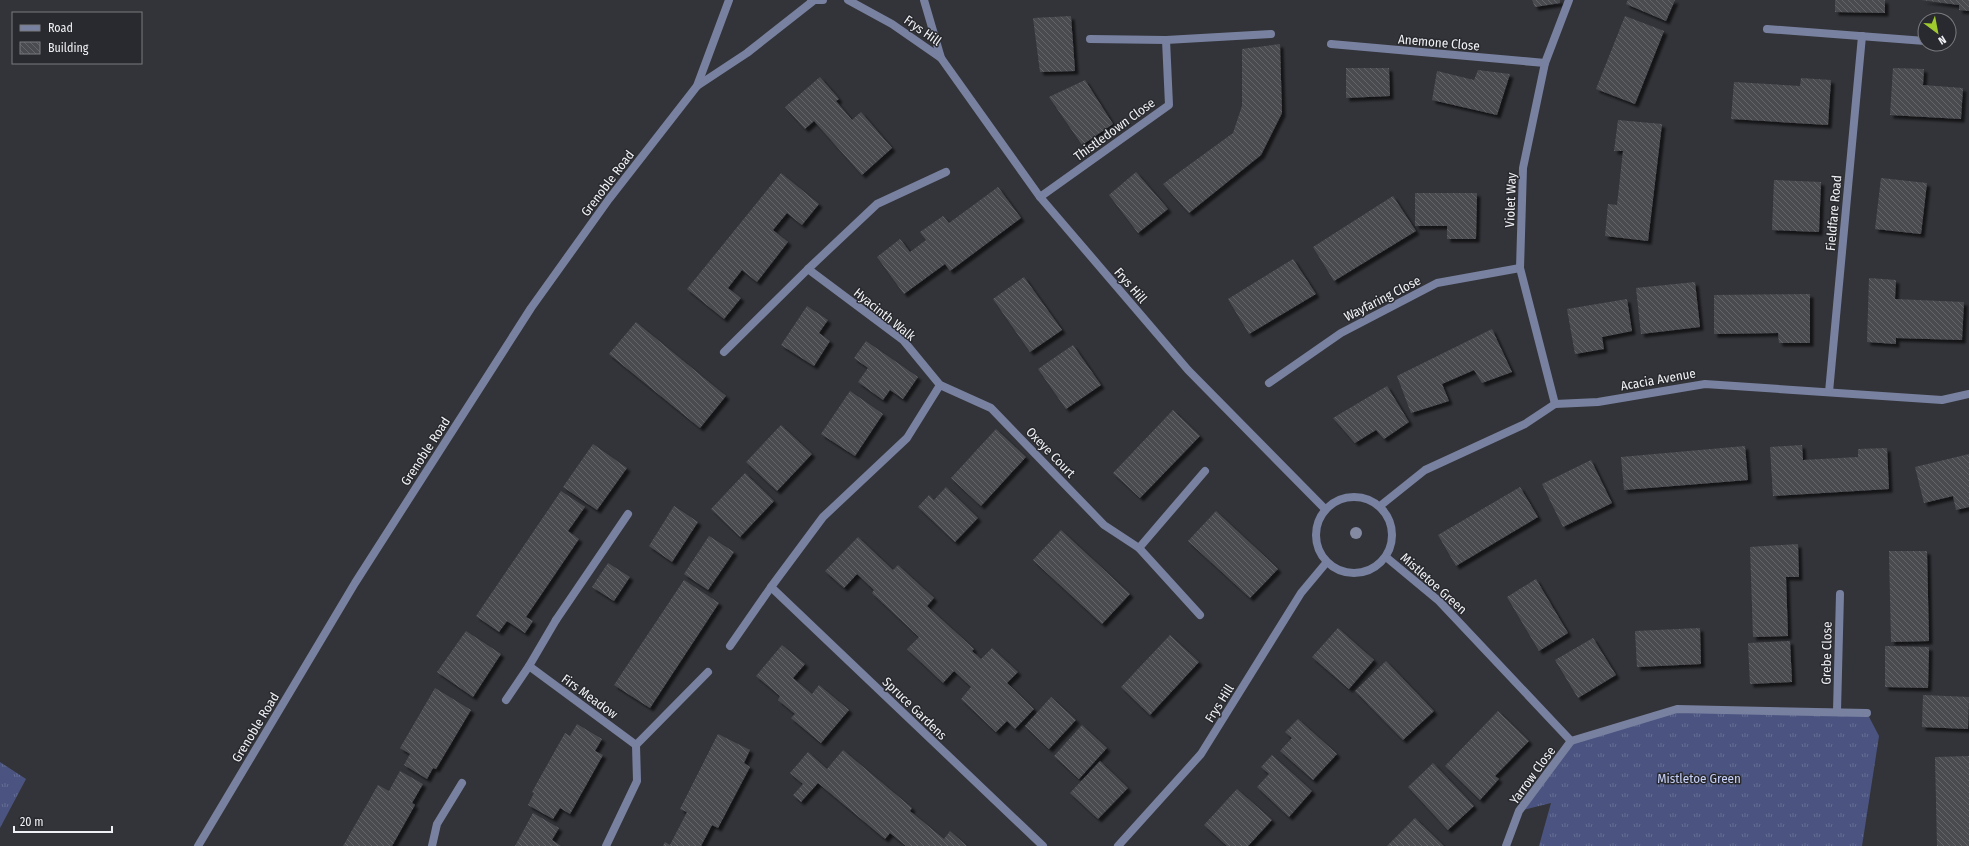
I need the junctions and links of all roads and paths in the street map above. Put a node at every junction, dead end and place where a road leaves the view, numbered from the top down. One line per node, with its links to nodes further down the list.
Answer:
1 (730, 0): 16 (street, Grenoble Road)
2 (812, 0): 3 (street); 16 (street, Grenoble Road)
3 (823, 0)
4 (848, 0): 14 (street, Frys Hill)
5 (924, 0): 14 (street, Frys Hill)
6 (1569, 0): 15 (street, Violet Way)
7 (1767, 29): 9 (street)
8 (1271, 34): 11 (street)
9 (1862, 36): 12 (street); 24 (street, Fieldfare Road)
10 (1090, 39): 11 (street)
11 (1166, 40): 18 (street, Thistledown Close)
12 (1917, 40)
13 (1331, 44): 15 (street, Anemone Close)
14 (941, 58): 18 (street, Frys Hill)
15 (1544, 63): 19 (street, Violet Way)
16 (697, 86): 46 (street, Grenoble Road)
17 (946, 172): 20 (street)
18 (1040, 197): 29 (street, Frys Hill)
19 (1520, 268): 22 (street, Wayfaring Close); 26 (street, Violet Way)
20 (808, 269): 21 (street); 23 (street, Hyacinth Walk)
21 (724, 352)
22 (1268, 383)
23 (940, 385): 31 (street, Oxeye Court); 34 (street)
24 (1829, 392): 25 (street, Acacia Avenue); 26 (street, Acacia Avenue)
25 (1969, 394)
26 (1555, 404): 28 (street)
27 (1205, 471): 31 (street)
28 (1380, 506): 29 (street); 32 (street)
29 (1325, 509): 33 (street)
30 (628, 514): 38 (street)
31 (1139, 548): 36 (street, Oxeye Court)
32 (1386, 557): 33 (street); 43 (street, Mistletoe Green)
33 (1326, 563): 50 (street, Frys Hill)
34 (771, 587): 37 (street); 49 (street, Spruce Gardens)
35 (1840, 594): 41 (street, Grebe Close)
36 (1200, 615)
37 (730, 646)
38 (529, 666): 40 (street); 44 (street, Firs Meadow)
39 (708, 672): 44 (street)
40 (506, 700)
41 (1837, 711): 42 (street); 43 (street)
42 (1867, 713)
43 (1571, 741): 51 (street, Yarrow Close)
44 (636, 745): 48 (street)
45 (462, 783): 47 (street)
46 (198, 846)
47 (432, 846)
48 (606, 846)
49 (1043, 846)
50 (1118, 846)
51 (1506, 846)

